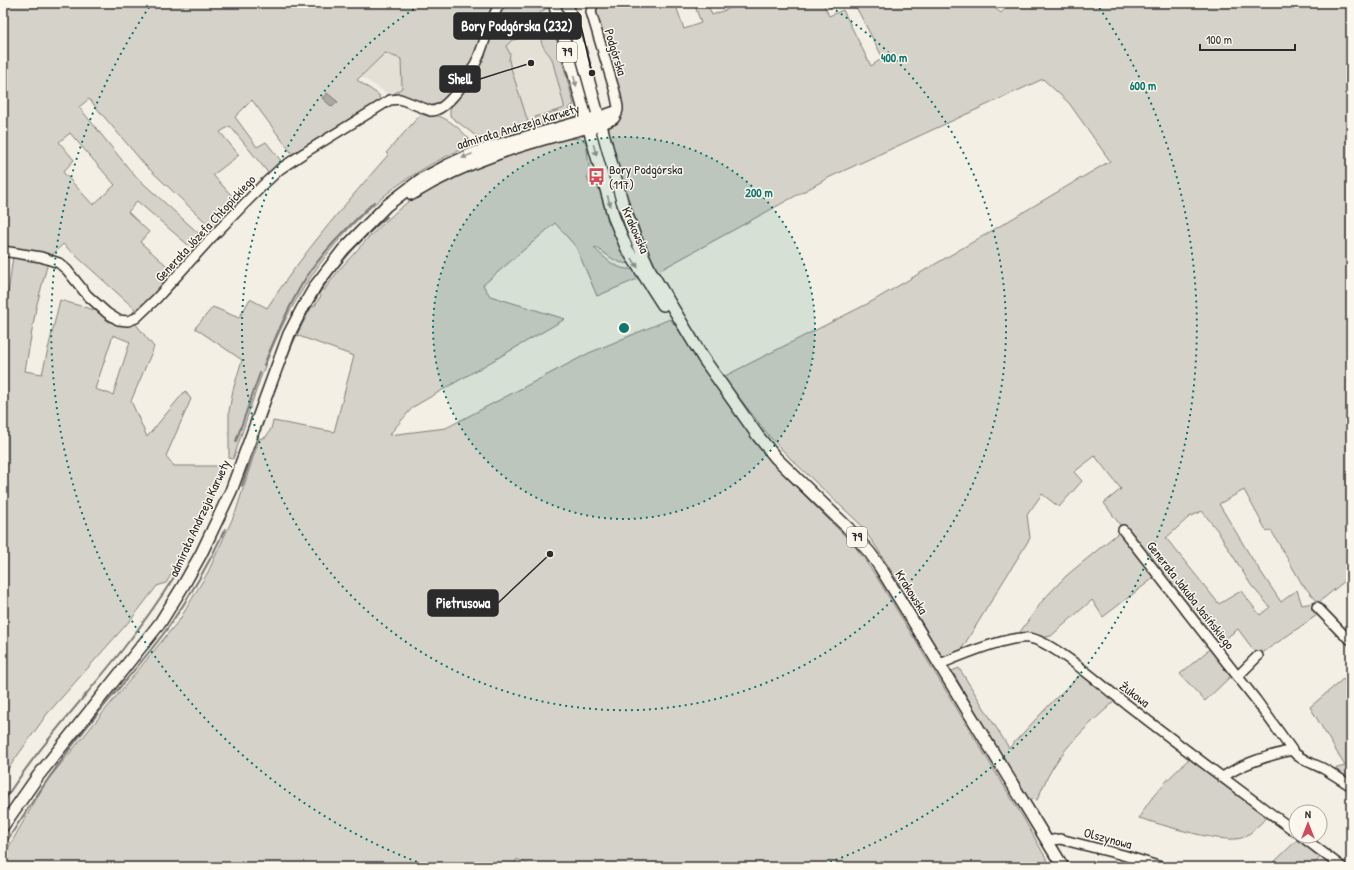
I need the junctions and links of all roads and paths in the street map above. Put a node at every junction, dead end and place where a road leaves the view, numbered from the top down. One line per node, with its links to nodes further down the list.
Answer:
1 (500, 3): 10 (street, Generała Józefa Chłopickiego)
2 (554, 3): 5 (main road, Krakowska / 79, one-way to 5)
3 (567, 3): 6 (main road, Krakowska / 79)
4 (593, 3): 6 (street, Podgórska)
5 (581, 101): 7 (main road); 8 (main road, Krakowska / 79)
6 (600, 121): 8 (main road, admirała Andrzeja Karwety); 11 (main road, Krakowska / 79)
7 (571, 123): 8 (main road, admirała Andrzeja Karwety); 9 (main road, admirała Andrzeja Karwety, one-way to 9)
8 (587, 124): 9 (main road, admirała Andrzeja Karwety); 11 (main road, Krakowska / 79, one-way to 11)
9 (370, 222): 21 (main road, admirała Andrzeja Karwety)
10 (3, 251)
11 (703, 358): 16 (main road, Krakowska / 79)
12 (1122, 530): 17 (street, Generała Jakuba Jasińskiego)
13 (1318, 607): 14 (street)
14 (1351, 640)
15 (1258, 656): 17 (street)
16 (940, 664): 19 (street, Żukowa); 23 (main road, Krakowska / 79)
17 (1238, 676): 18 (street, Generała Jakuba Jasińskiego)
18 (1292, 750): 19 (street); 20 (street, Generała Jakuba Jasińskiego)
19 (1223, 777): 22 (street, Żukowa)
20 (1351, 786)
21 (3, 826)
22 (1288, 826)
23 (1048, 842): 25 (main road, Krakowska / 79); 26 (street, Olszynowa)
24 (1312, 844): 27 (street)
25 (1063, 867)
26 (1161, 867)
27 (1342, 867)

